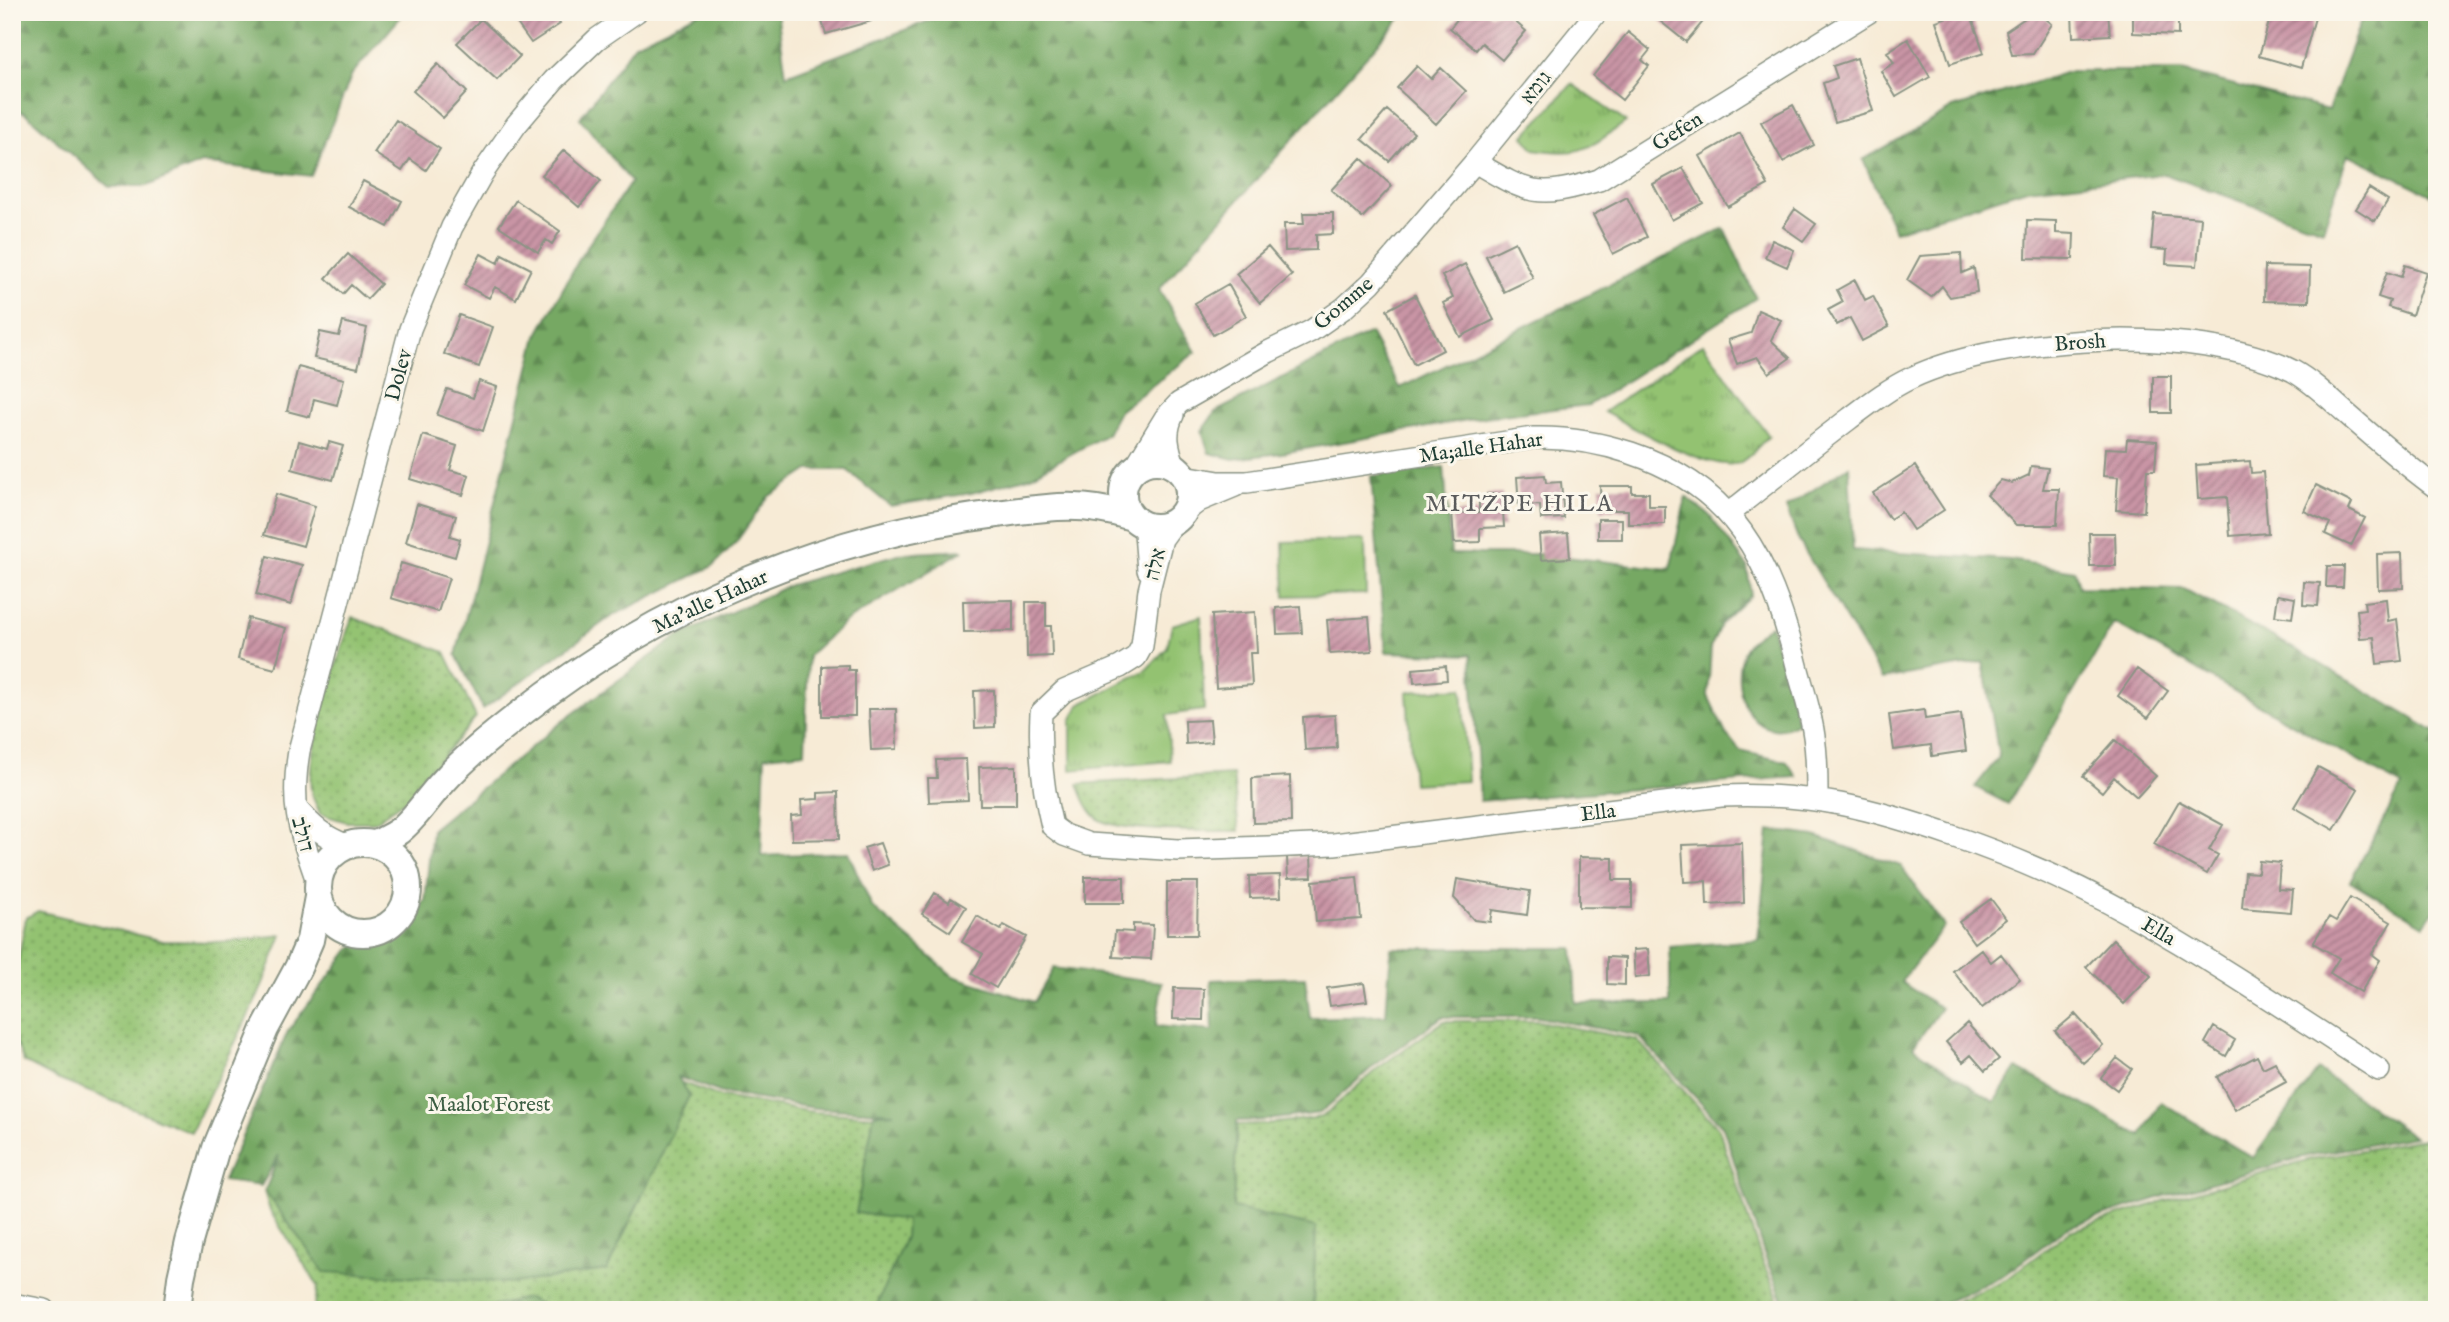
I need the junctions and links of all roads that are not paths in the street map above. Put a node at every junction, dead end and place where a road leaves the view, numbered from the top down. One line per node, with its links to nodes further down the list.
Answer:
1 (636, 12): 17 (street, Dolev)
2 (1597, 12): 4 (street, גומא)
3 (1869, 12): 4 (street, Gefen)
4 (1475, 162): 5 (street, Gomme)
5 (1179, 404): 6 (street); 7 (street)
6 (1180, 471): 7 (street); 8 (street); 12 (street)
7 (1128, 476): 10 (street); 13 (street)
8 (1247, 482): 11 (street, Ma;alle Hahar); 12 (street)
9 (2437, 488): 11 (street, Brosh)
10 (1048, 507): 13 (street); 16 (street, Ma'alle Hahar)
11 (1728, 514): 15 (street, Ma;alle Hahar)
12 (1179, 517): 13 (street); 14 (street, אלה)
13 (1137, 520): 14 (street, אלה)
14 (1149, 590): 15 (street, Ella)
15 (1817, 799): 24 (street, Ella)
16 (424, 804): 18 (street, Ma'alle Hahar); 20 (street)
17 (295, 807): 19 (street, דולב); 21 (street, דולב)
18 (376, 844): 19 (street); 20 (street)
19 (346, 845): 21 (street)
20 (407, 875): 22 (street)
21 (318, 889): 22 (street); 23 (street)
22 (365, 933): 23 (street)
23 (298, 968): 27 (street)
24 (2379, 1070)
25 (12, 1304): 26 (street)
26 (46, 1310)
27 (177, 1310)

